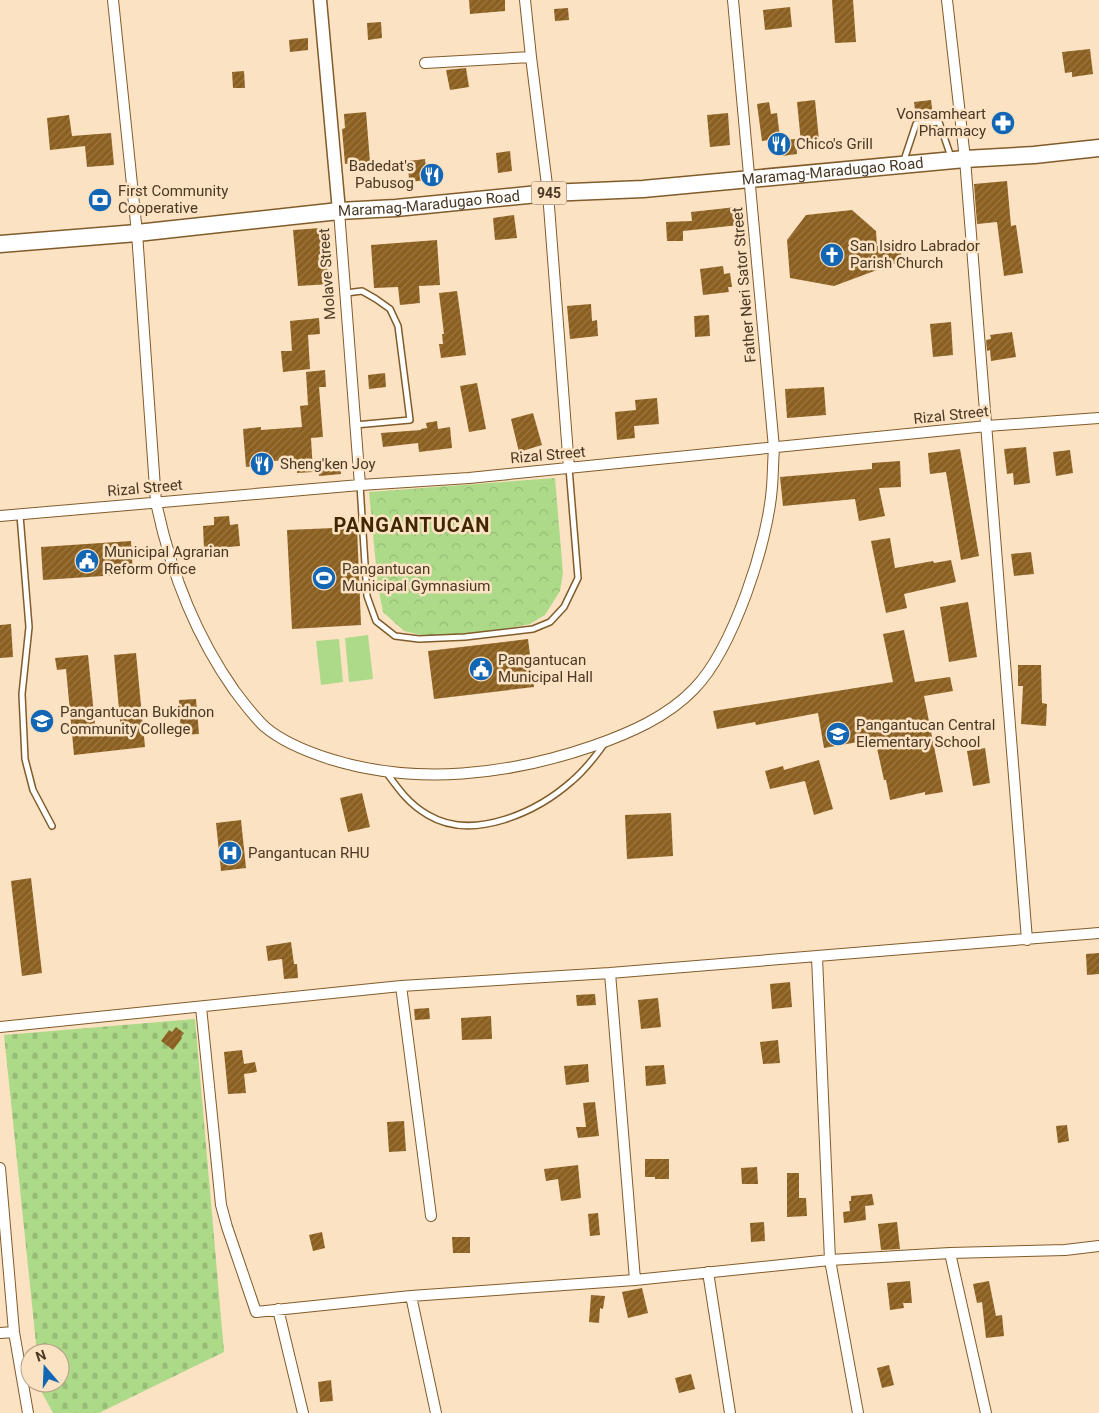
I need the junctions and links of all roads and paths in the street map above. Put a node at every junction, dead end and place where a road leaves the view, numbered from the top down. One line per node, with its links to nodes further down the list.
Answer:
1 (113, 0): 14 (street, Father Neri Sator Street)
2 (320, 0): 13 (street, Molave Street)
3 (525, 0): 6 (street)
4 (733, 0): 11 (street, Father Neri Sator Street)
5 (947, 0): 9 (street)
6 (531, 57): 7 (street); 12 (street)
7 (425, 63)
8 (1099, 148): 9 (main road, Maramag-Maradugao Road / 945)
9 (959, 159): 10 (main road, Maramag-Maradugao Road / 945); 10 (lane); 19 (street)
10 (902, 165): 11 (main road, Maramag-Maradugao Road / 945)
11 (749, 180): 12 (main road, Maramag-Maradugao Road / 945); 20 (street, Father Neri Sator Street)
12 (548, 193): 13 (main road, Maramag-Maradugao Road / 945); 21 (street)
13 (339, 211): 14 (main road, Maramag-Maradugao Road / 945); 16 (street, Molave Street)
14 (137, 233): 15 (main road, Maramag-Maradugao Road / 945); 23 (street, Father Neri Sator Street)
15 (0, 244)
16 (345, 294): 18 (street, Molave Street); 18 (lane)
17 (1099, 418): 19 (street, Rizal Street)
18 (355, 425): 22 (street, Molave Street)
19 (987, 426): 20 (street, Rizal Street); 30 (street)
20 (774, 448): 21 (street, Rizal Street); 26 (street, Father Neri Sator Street)
21 (569, 468): 22 (street, Rizal Street); 22 (lane)
22 (360, 485): 23 (street, Rizal Street)
23 (156, 502): 24 (street, Rizal Street); 27 (street, Father Neri Sator Street)
24 (20, 514): 25 (street, Rizal Street); 28 (lane)
25 (0, 516)
26 (606, 742): 27 (street, Father Neri Sator Street); 27 (lane)
27 (385, 772)
28 (52, 826)
29 (1099, 933): 30 (street)
30 (1027, 940): 31 (street)
31 (817, 957): 32 (street); 40 (street)
32 (610, 973): 33 (street); 42 (street)
33 (401, 986): 34 (street); 37 (street)
34 (201, 1007): 35 (street); 44 (street)
35 (0, 1028)
36 (0, 1168): 45 (street)
37 (430, 1216)
38 (1099, 1246): 39 (street)
39 (950, 1253): 40 (street); 52 (street)
40 (830, 1260): 41 (street); 51 (street)
41 (708, 1272): 42 (street); 50 (street)
42 (635, 1280): 43 (street)
43 (411, 1296): 44 (street); 49 (street)
44 (278, 1309): 48 (street)
45 (14, 1332): 46 (street); 47 (street)
46 (0, 1333)
47 (28, 1413)
48 (303, 1413)
49 (436, 1413)
50 (730, 1413)
51 (858, 1413)
52 (986, 1413)

